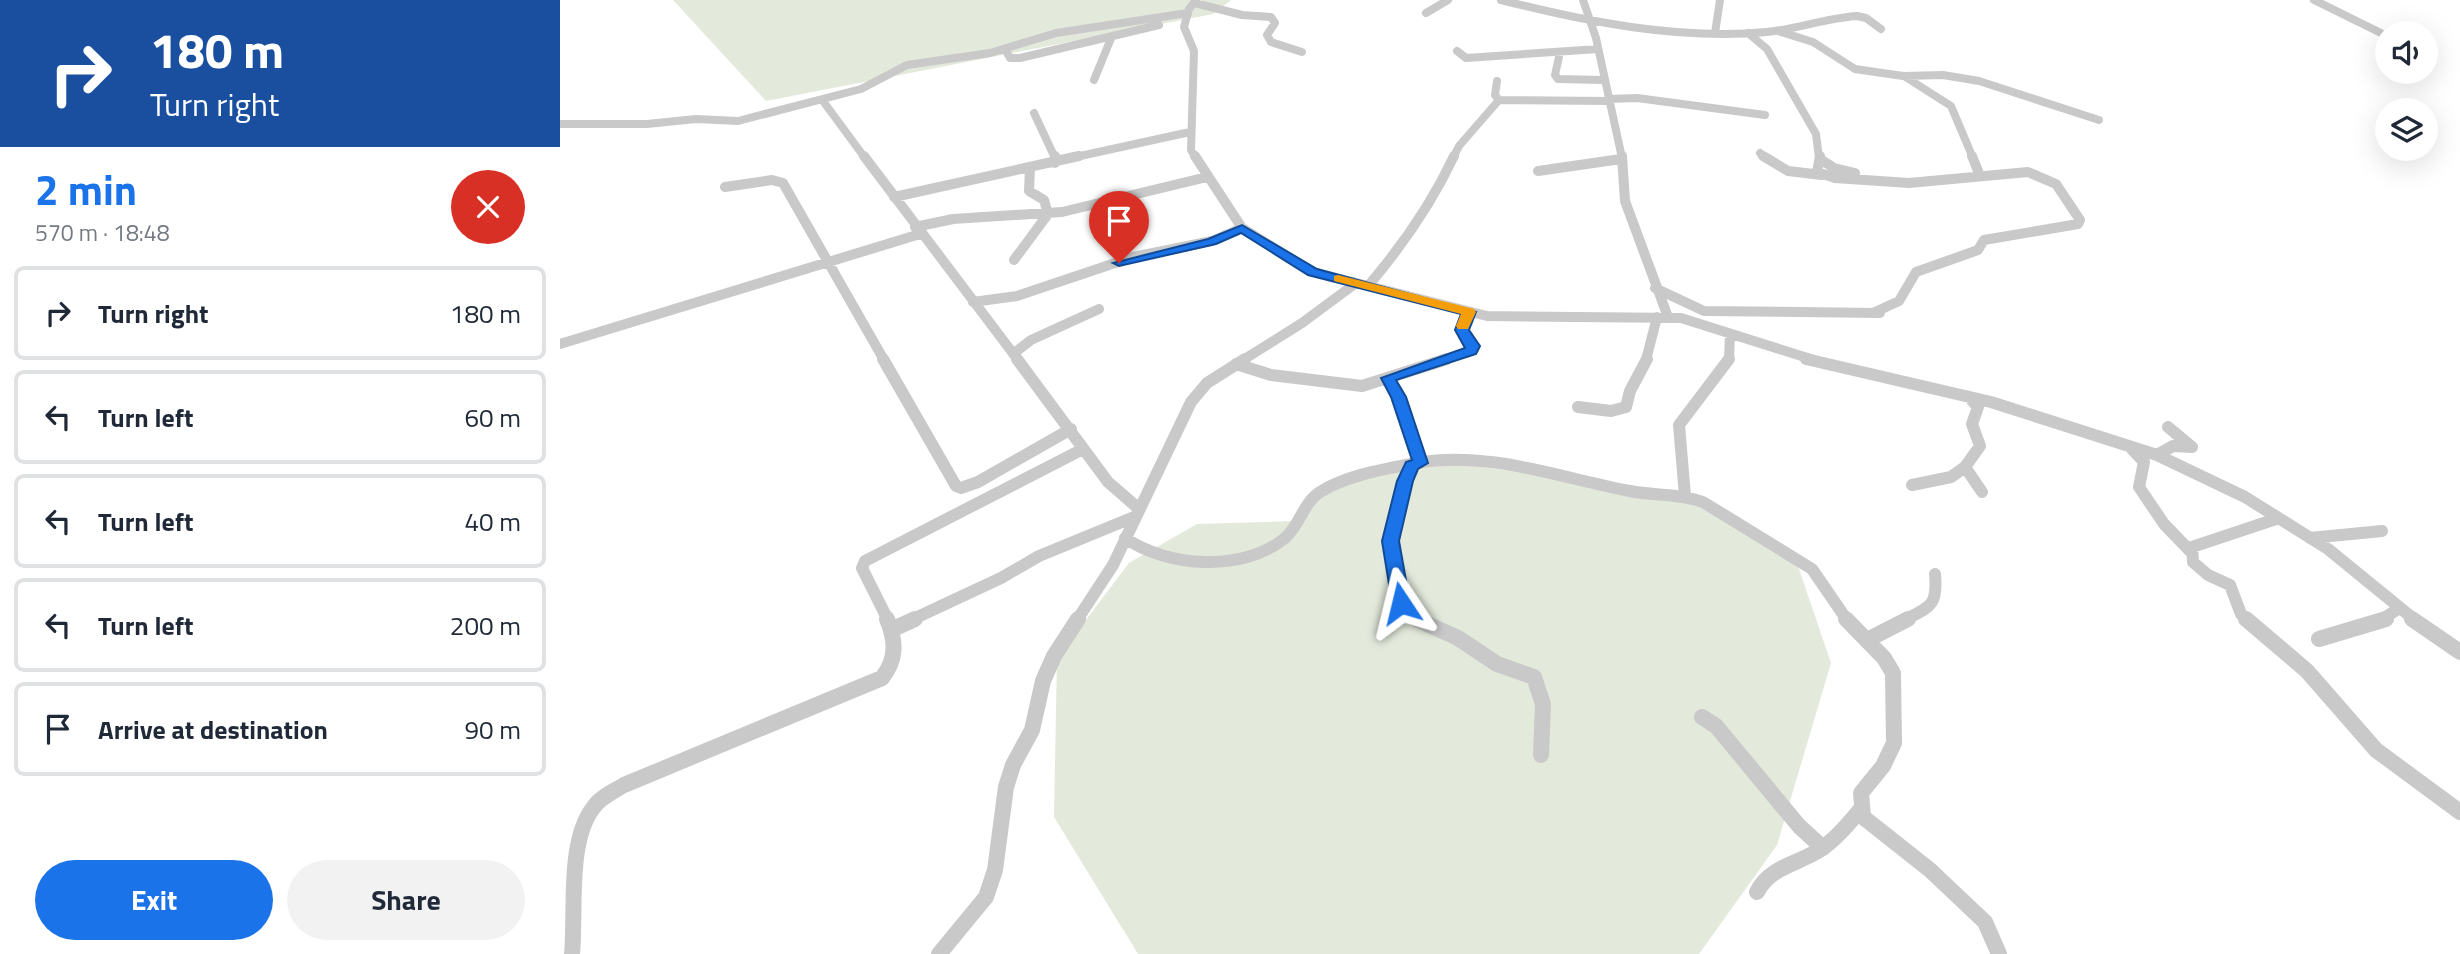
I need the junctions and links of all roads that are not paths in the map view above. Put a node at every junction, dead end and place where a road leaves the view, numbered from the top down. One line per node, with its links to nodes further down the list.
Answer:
1 (1448, 0): 7 (street)
2 (1501, 0): 8 (street)
3 (1583, 0): 8 (street)
4 (1720, 0): 12 (street)
5 (2314, 0): 10 (street)
6 (1191, 9): 14 (street); 15 (street); 18 (street); 31 (street)
7 (1426, 13)
8 (1589, 18): 12 (street); 16 (street)
9 (1881, 29): 11 (street)
10 (2375, 30)
11 (1778, 31): 13 (street); 20 (street)
12 (1715, 33): 13 (street)
13 (1748, 33): 34 (street)
14 (1112, 36): 15 (street); 21 (street)
15 (1004, 49): 26 (street)
16 (1598, 49): 19 (street); 22 (street)
17 (1457, 51): 19 (street)
18 (1302, 52)
19 (1560, 52): 22 (street)
20 (1903, 76): 29 (street); 39 (street)
21 (1094, 80)
22 (1604, 80): 25 (street)
23 (1497, 81): 24 (street)
24 (1499, 100): 25 (street); 49 (street)
25 (1608, 100): 28 (street); 33 (street)
26 (823, 101): 30 (street); 43 (street)
27 (1034, 113): 35 (street)
28 (1765, 115)
29 (2099, 120)
30 (560, 124)
31 (1190, 132): 35 (street); 40 (street)
32 (1760, 153): 38 (street)
33 (1621, 159): 37 (street); 50 (street)
34 (1820, 159): 38 (street); 41 (street)
35 (1055, 163): 36 (street)
36 (1030, 168): 43 (street); 44 (street)
37 (1538, 171)
38 (1822, 175): 41 (street)
39 (1980, 176): 41 (street); 53 (street)
40 (1207, 177): 44 (street); 45 (street)
41 (1885, 182)
42 (725, 187): 48 (street)
43 (894, 197): 46 (street)
44 (1048, 214): 46 (street); 47 (street)
45 (1242, 228): 49 (street); 51 (street)
46 (918, 231): 48 (street); 51 (street)
47 (1014, 260)
48 (830, 263): 58 (street); 65 (street)
49 (1362, 284): 54 (street); 60 (street)
50 (1655, 288): 53 (street); 55 (street)
51 (973, 302): 59 (street)
52 (1098, 309): 59 (street)
53 (1704, 311): 56 (street)
54 (1469, 312): 55 (street); 61 (street)
55 (1663, 317): 56 (street); 63 (street)
56 (1704, 324): 57 (street)
57 (1730, 334): 62 (street); 73 (street)
58 (560, 344)
59 (1013, 354): 65 (street)
60 (1236, 364): 61 (street); 74 (street)
61 (1388, 378): 69 (street)
62 (1971, 399): 66 (street); 70 (street)
63 (1578, 407)
64 (2168, 428): 68 (street)
65 (1070, 429): 67 (street)
66 (2118, 441): 68 (street); 79 (street)
67 (1083, 449): 74 (street); 82 (street)
68 (2157, 455): 75 (street)
69 (1416, 464): 73 (street); 77 (street); 87 (street)
70 (1965, 467): 71 (street); 72 (street)
71 (1912, 485)
72 (1982, 492)
73 (1685, 496): 83 (street)
74 (1136, 512): 77 (street); 82 (street)
75 (2279, 518): 78 (street); 79 (street)
76 (2382, 531): 78 (street)
77 (1125, 538): 93 (street)
78 (2310, 538): 81 (street)
79 (2191, 552): 89 (street)
80 (1935, 574): 83 (street)
81 (2398, 609): 84 (street); 85 (street)
82 (891, 630): 92 (street)
83 (1869, 639): 88 (street)
84 (2319, 639)
85 (2460, 652)
86 (1702, 716): 90 (street)
87 (1541, 755)
88 (1861, 809): 90 (street); 94 (street)
89 (2460, 812)
90 (1823, 848): 91 (street)
91 (1757, 892)
92 (572, 954)
93 (939, 954)
94 (1999, 954)

